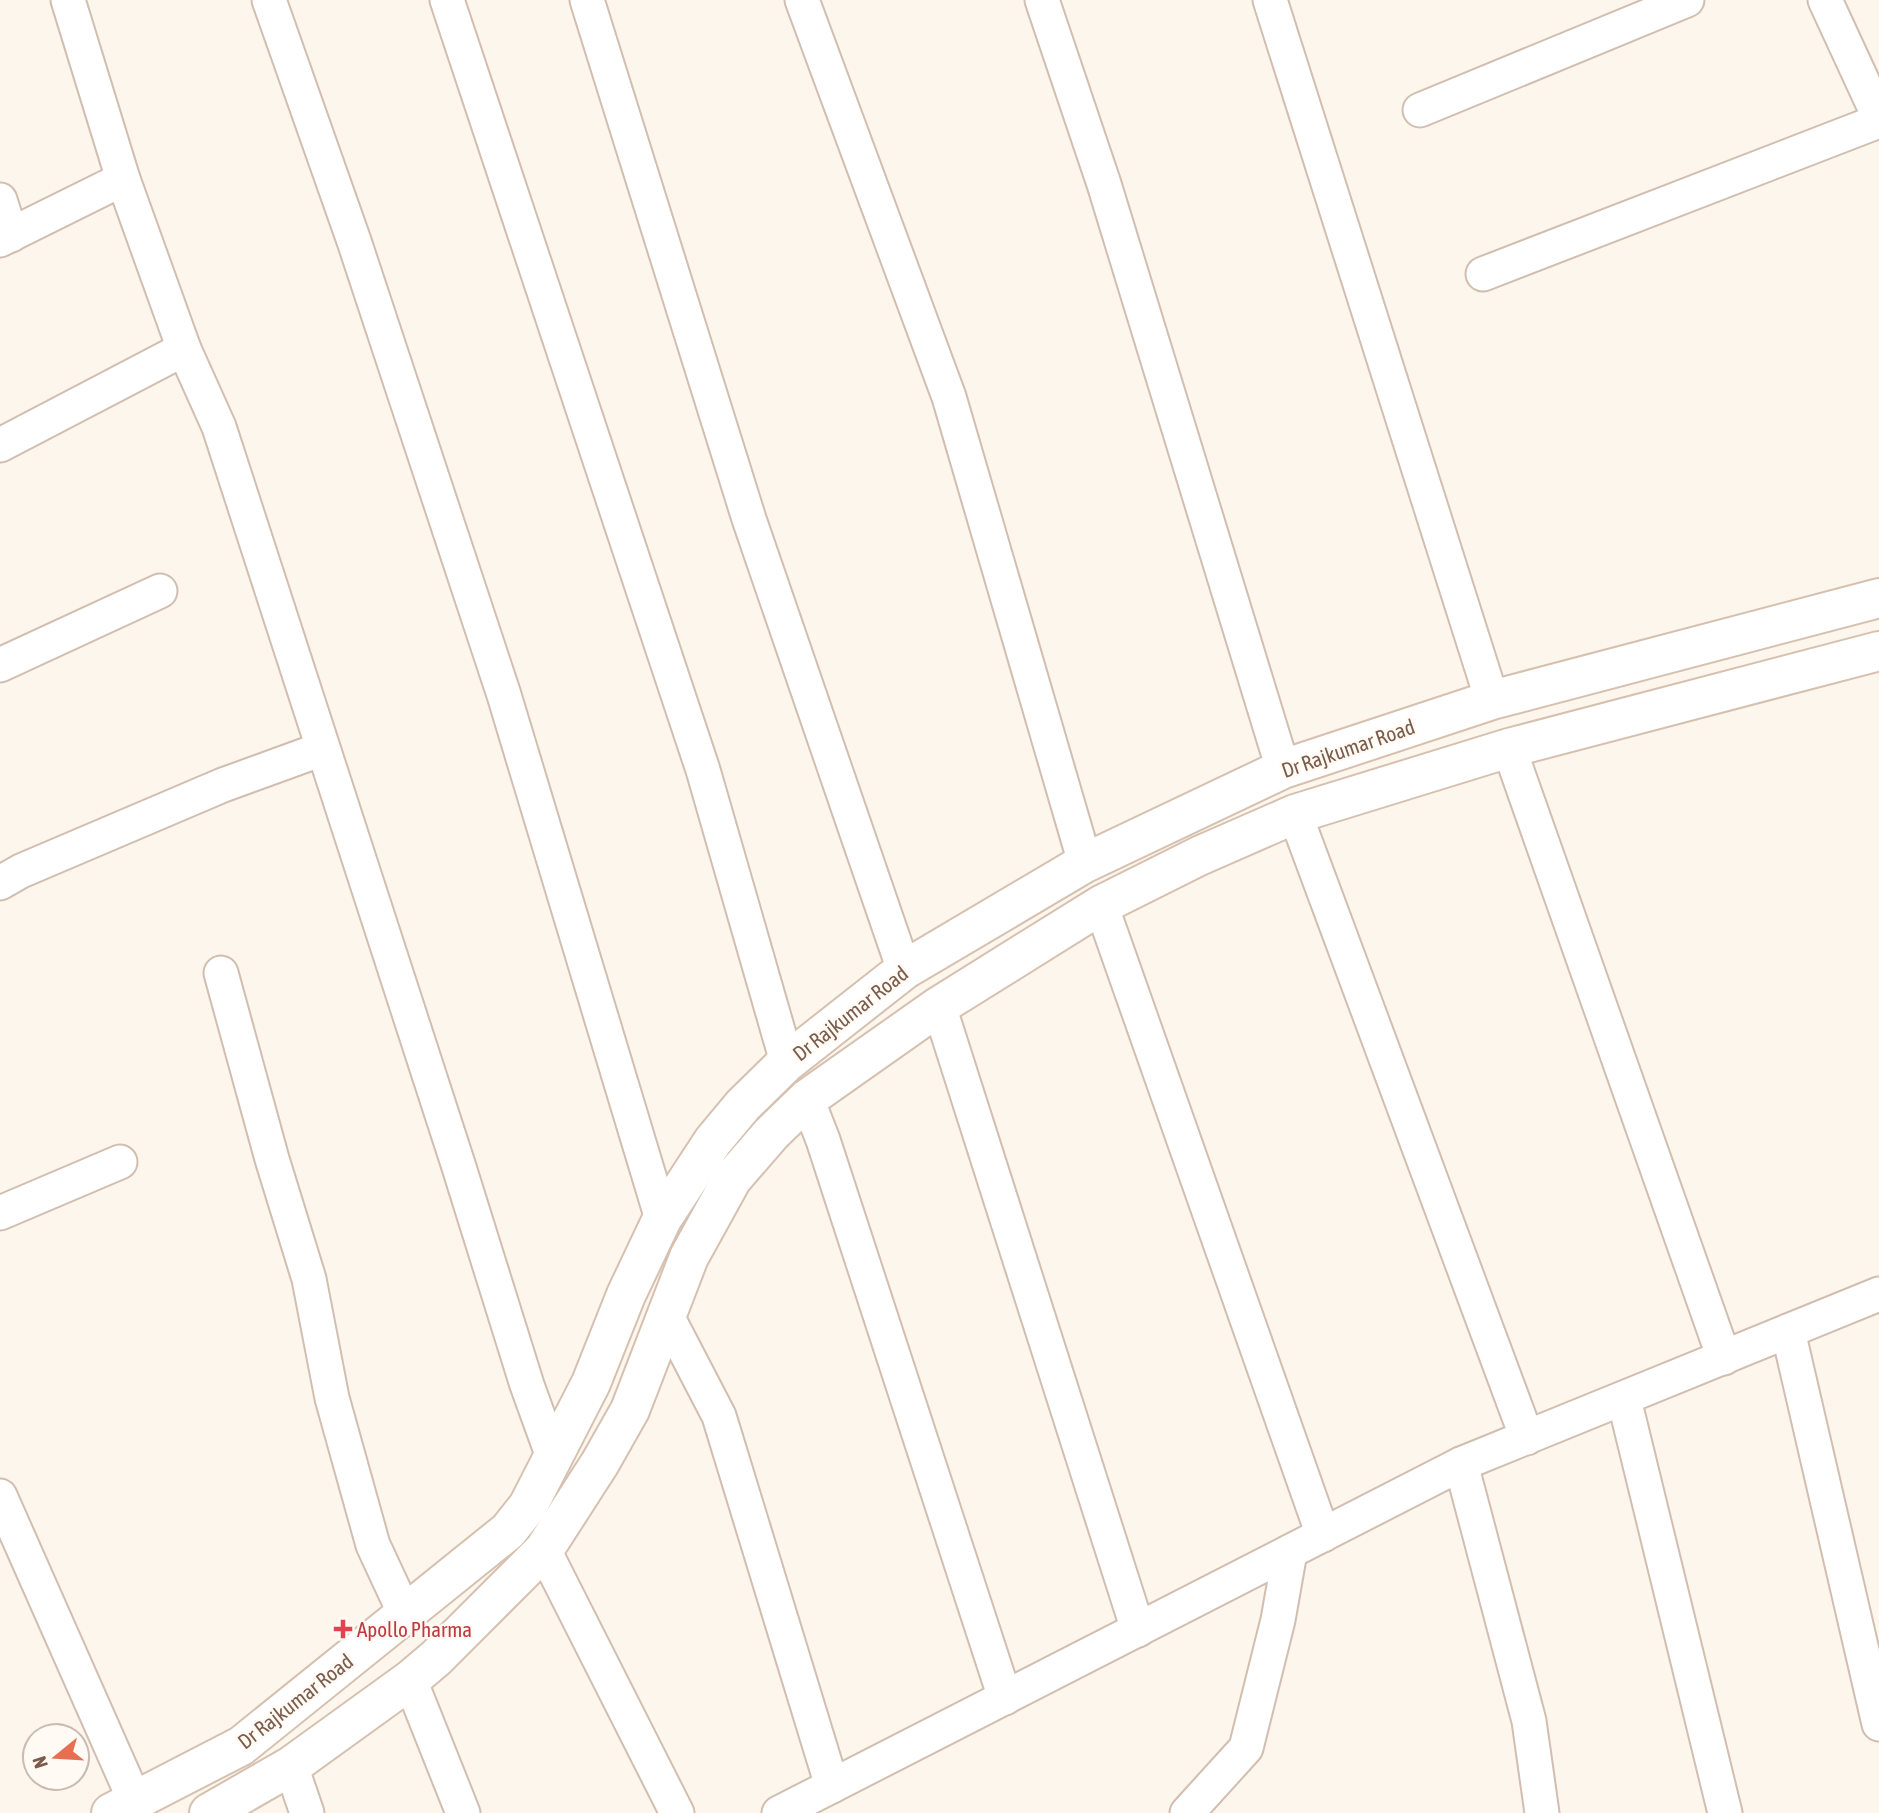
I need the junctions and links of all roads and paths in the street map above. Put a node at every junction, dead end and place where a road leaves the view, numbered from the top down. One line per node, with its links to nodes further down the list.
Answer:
1 (68, 0): 12 (street)
2 (268, 0): 37 (street)
3 (447, 0): 33 (street)
4 (587, 0): 30 (street)
5 (802, 0): 27 (street)
6 (1042, 0): 25 (street)
7 (1270, 0): 22 (street)
8 (1687, 0): 10 (street)
9 (1825, 0): 11 (street)
10 (1420, 110)
11 (1879, 119): 15 (street)
12 (123, 179): 14 (street); 16 (street)
13 (0, 200): 14 (street)
14 (5, 237)
15 (1483, 274)
16 (184, 349): 17 (street); 24 (street)
17 (0, 445)
18 (160, 592): 21 (street)
19 (1879, 598): 22 (main road, Dr Rajkumar Road)
20 (1879, 651): 23 (main road, Dr Rajkumar Road)
21 (0, 665)
22 (1492, 699): 25 (main road, Dr Rajkumar Road)
23 (1509, 748): 26 (main road, Dr Rajkumar Road); 41 (street)
24 (322, 749): 28 (street); 44 (street)
25 (1283, 769): 27 (main road, Dr Rajkumar Road)
26 (1295, 814): 29 (main road, Dr Rajkumar Road); 43 (street)
27 (1085, 863): 30 (main road, Dr Rajkumar Road)
28 (0, 883)
29 (1101, 905): 32 (main road, Dr Rajkumar Road); 47 (street)
30 (904, 970): 33 (main road, Dr Rajkumar Road)
31 (221, 973): 50 (street)
32 (939, 1006): 34 (main road, Dr Rajkumar Road); 51 (street)
33 (787, 1062): 37 (main road, Dr Rajkumar Road)
34 (807, 1098): 39 (main road, Dr Rajkumar Road); 53 (street)
35 (120, 1162): 36 (street)
36 (0, 1213)
37 (662, 1219): 44 (main road, Dr Rajkumar Road)
38 (1879, 1294): 40 (street)
39 (666, 1314): 48 (main road, Dr Rajkumar Road); 56 (street)
40 (1788, 1331): 41 (street); 54 (street)
41 (1724, 1357): 42 (street)
42 (1624, 1399): 43 (street); 65 (street)
43 (1527, 1438): 45 (street)
44 (554, 1457): 50 (main road, Dr Rajkumar Road)
45 (1461, 1464): 47 (street); 64 (street)
46 (0, 1496): 57 (street)
47 (1323, 1535): 49 (street)
48 (544, 1550): 52 (main road, Dr Rajkumar Road); 61 (street)
49 (1290, 1552): 51 (street); 63 (street)
50 (405, 1614): 57 (main road, Dr Rajkumar Road)
51 (1138, 1630): 53 (street)
52 (410, 1680): 55 (main road, Dr Rajkumar Road); 60 (street)
53 (1005, 1698): 56 (street)
54 (1879, 1724)
55 (291, 1766): 58 (main road, Dr Rajkumar Road); 59 (street)
56 (832, 1786): 62 (street)
57 (123, 1807)
58 (209, 1813)
59 (307, 1813)
60 (463, 1813)
61 (677, 1813)
62 (779, 1813)
63 (1187, 1813)
64 (1542, 1813)
65 (1725, 1813)

